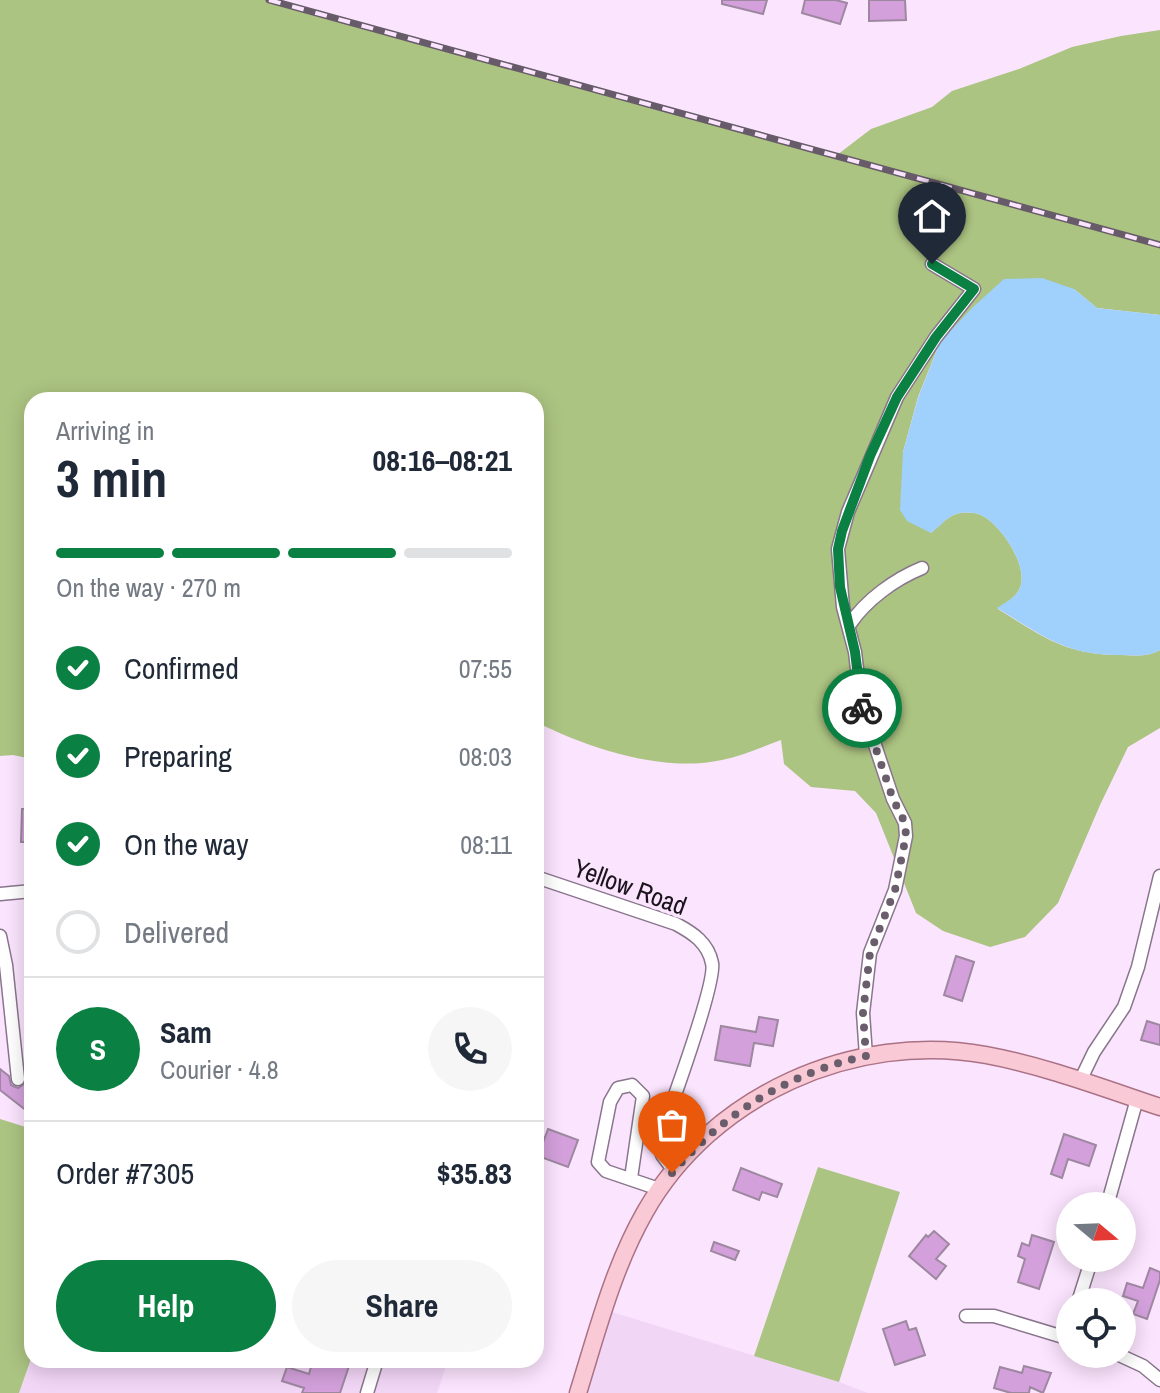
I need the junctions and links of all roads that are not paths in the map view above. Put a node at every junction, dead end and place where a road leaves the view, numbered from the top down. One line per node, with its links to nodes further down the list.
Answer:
1 (932, 264): 3 (street)
2 (922, 568): 3 (street)
3 (850, 624): 9 (street)
4 (1160, 876): 11 (street)
5 (544, 880): 14 (street, Yellow Road)
6 (24, 892): 7 (street)
7 (0, 894)
8 (0, 936): 10 (street)
9 (866, 1056): 11 (main road); 14 (main road)
10 (18, 1079)
11 (1080, 1081): 12 (main road)
12 (1137, 1099): 13 (main road); 17 (street)
13 (1160, 1107)
14 (674, 1171): 16 (main road)
15 (631, 1178): 15 (street); 16 (street)
16 (659, 1189): 24 (main road)
17 (1111, 1192)
18 (966, 1316): 19 (street)
19 (1056, 1332)
20 (1136, 1363): 22 (street)
21 (375, 1368): 23 (street)
22 (1160, 1380)
23 (367, 1393)
24 (578, 1393)

